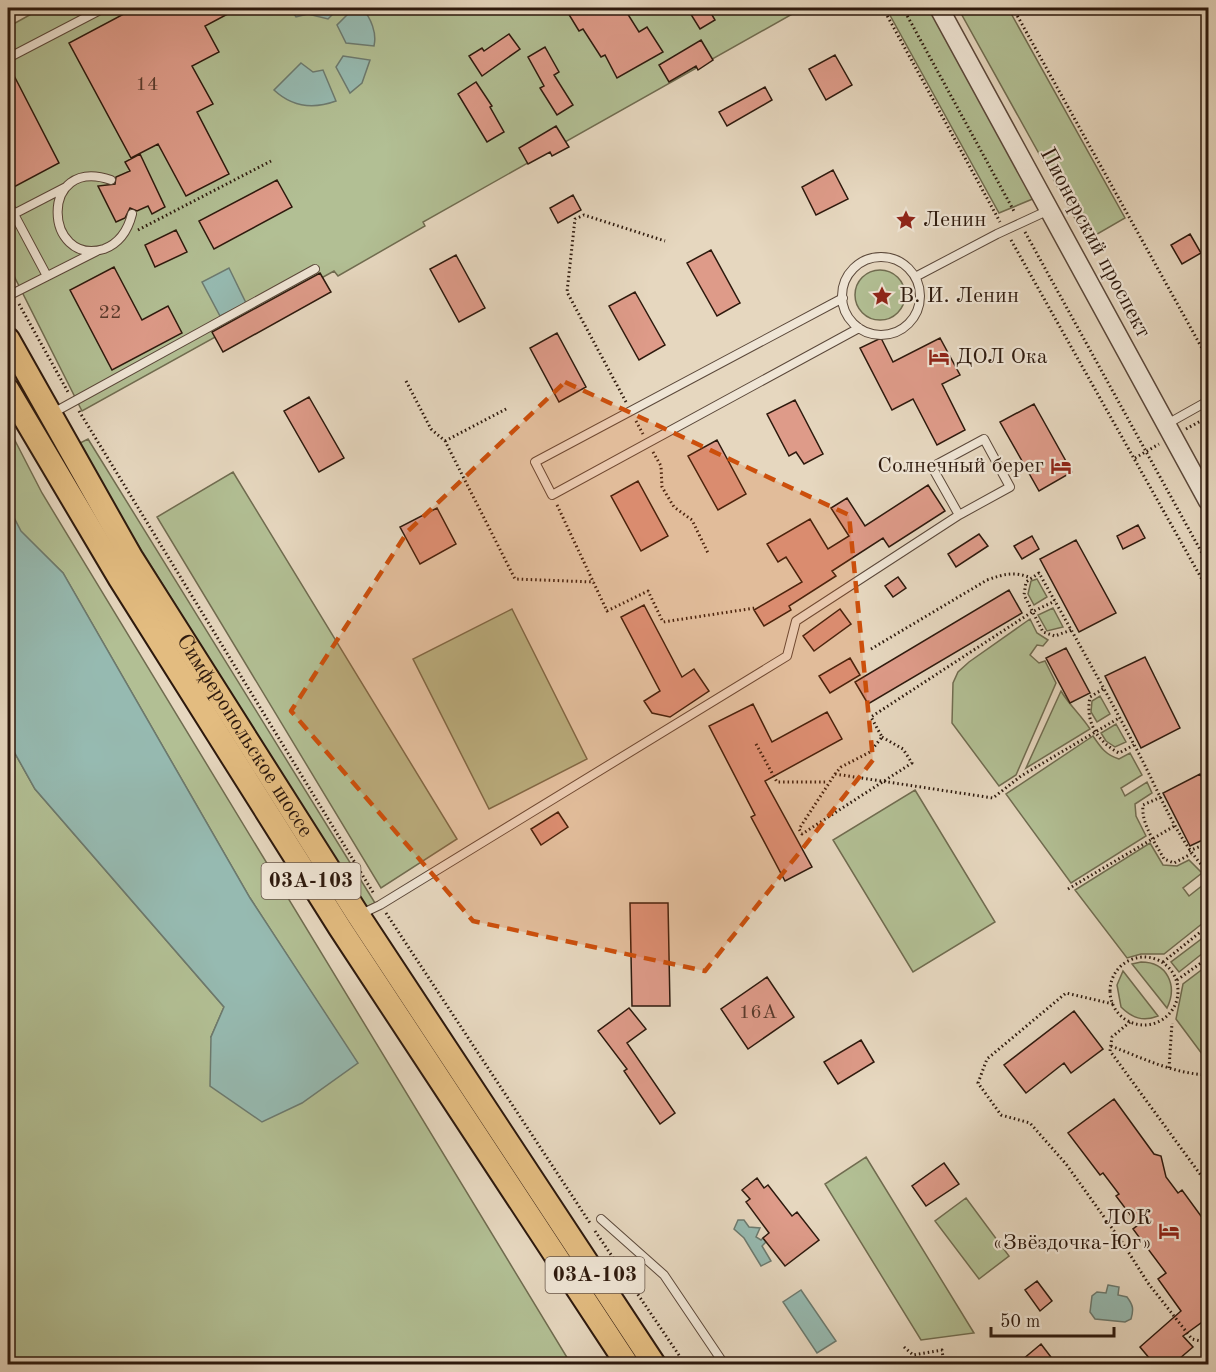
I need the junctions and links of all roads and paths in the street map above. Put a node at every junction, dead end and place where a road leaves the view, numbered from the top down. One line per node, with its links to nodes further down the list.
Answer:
1 (104, 8): 6 (lane)
2 (883, 8): 15 (path)
3 (903, 8): 14 (path)
4 (939, 8): 11 (street, Пионерский проспект)
5 (1014, 8): 26 (path)
6 (8, 58)
7 (271, 162): 16 (path)
8 (111, 180): 9 (lane)
9 (68, 186): 13 (lane); 18 (lane)
10 (8, 203): 13 (lane)
11 (1050, 210): 14 (lane); 34 (street, Пионерский проспект)
12 (132, 214): 16 (lane)
13 (10, 216): 20 (lane)
14 (1020, 223): 15 (lane); 41 (path)
15 (1005, 230): 21 (lane); 44 (path)
16 (118, 241): 18 (lane)
17 (665, 241): 32 (path)
18 (100, 250): 20 (lane)
19 (315, 268): 30 (lane)
20 (47, 276): 22 (lane)
21 (917, 276): 23 (lane); 24 (lane)
22 (10, 295): 30 (path)
23 (843, 298): 24 (lane); 32 (lane)
24 (859, 328): 36 (lane)
25 (8, 339): 33 (main road, Симферопольское шоссе / 03А-103)
26 (1209, 359)
27 (406, 381): 35 (path)
28 (8, 390): 82 (main road, Симферопольское шоссе / 03А-103)
29 (1209, 401): 34 (lane)
30 (74, 402): 33 (lane); 66 (path)
31 (508, 408): 35 (path)
32 (630, 411): 36 (path); 37 (lane)
33 (50, 415): 67 (main road, Симферопольское шоссе / 03А-103)
34 (1167, 424): 38 (street, Пионерский проспект)
35 (445, 441): 43 (path)
36 (648, 443): 37 (lane); 40 (path)
37 (552, 495): 43 (path)
38 (1209, 501)
39 (959, 515): 39 (lane); 66 (lane)
40 (708, 552)
41 (1209, 564)
42 (1031, 578): 45 (path); 47 (path); 49 (path)
43 (594, 582): 46 (path)
44 (1209, 590)
45 (1055, 601): 47 (path); 48 (path)
46 (755, 608)
47 (1032, 612): 48 (path); 53 (path)
48 (1071, 630): 50 (path)
49 (871, 649)
50 (1103, 689): 51 (path); 52 (path)
51 (1119, 718): 52 (path); 55 (path)
52 (1096, 730): 55 (path); 57 (path)
53 (882, 737): 56 (path); 57 (path)
54 (756, 744): 58 (path)
55 (1134, 745): 59 (path)
56 (835, 774): 57 (path); 58 (path)
57 (887, 780): 58 (path)
58 (828, 782)
59 (1161, 797): 60 (path); 61 (path)
60 (1176, 825): 61 (path); 63 (path)
61 (1152, 838): 63 (path); 65 (path)
62 (1209, 843): 63 (path)
63 (1190, 852): 64 (path)
64 (1209, 872)
65 (1068, 889)
66 (380, 905): 67 (lane); 84 (path)
67 (358, 915): 83 (main road, Симферопольское шоссе / 03А-103)
68 (1209, 927): 70 (path)
69 (1209, 958): 71 (path)
70 (1163, 962): 71 (path); 72 (path)
71 (1177, 981): 73 (path)
72 (1113, 1004): 73 (path); 80 (path)
73 (1130, 1022): 75 (path)
74 (1172, 1023): 76 (path)
75 (1111, 1046): 76 (path); 78 (path)
76 (1169, 1068): 77 (path)
77 (1209, 1075)
78 (1209, 1185)
79 (601, 1219): 85 (lane)
80 (1209, 1343)
81 (904, 1347): 86 (path)
82 (627, 1365)
83 (654, 1365)
84 (685, 1365)
85 (724, 1365)
86 (944, 1365)

